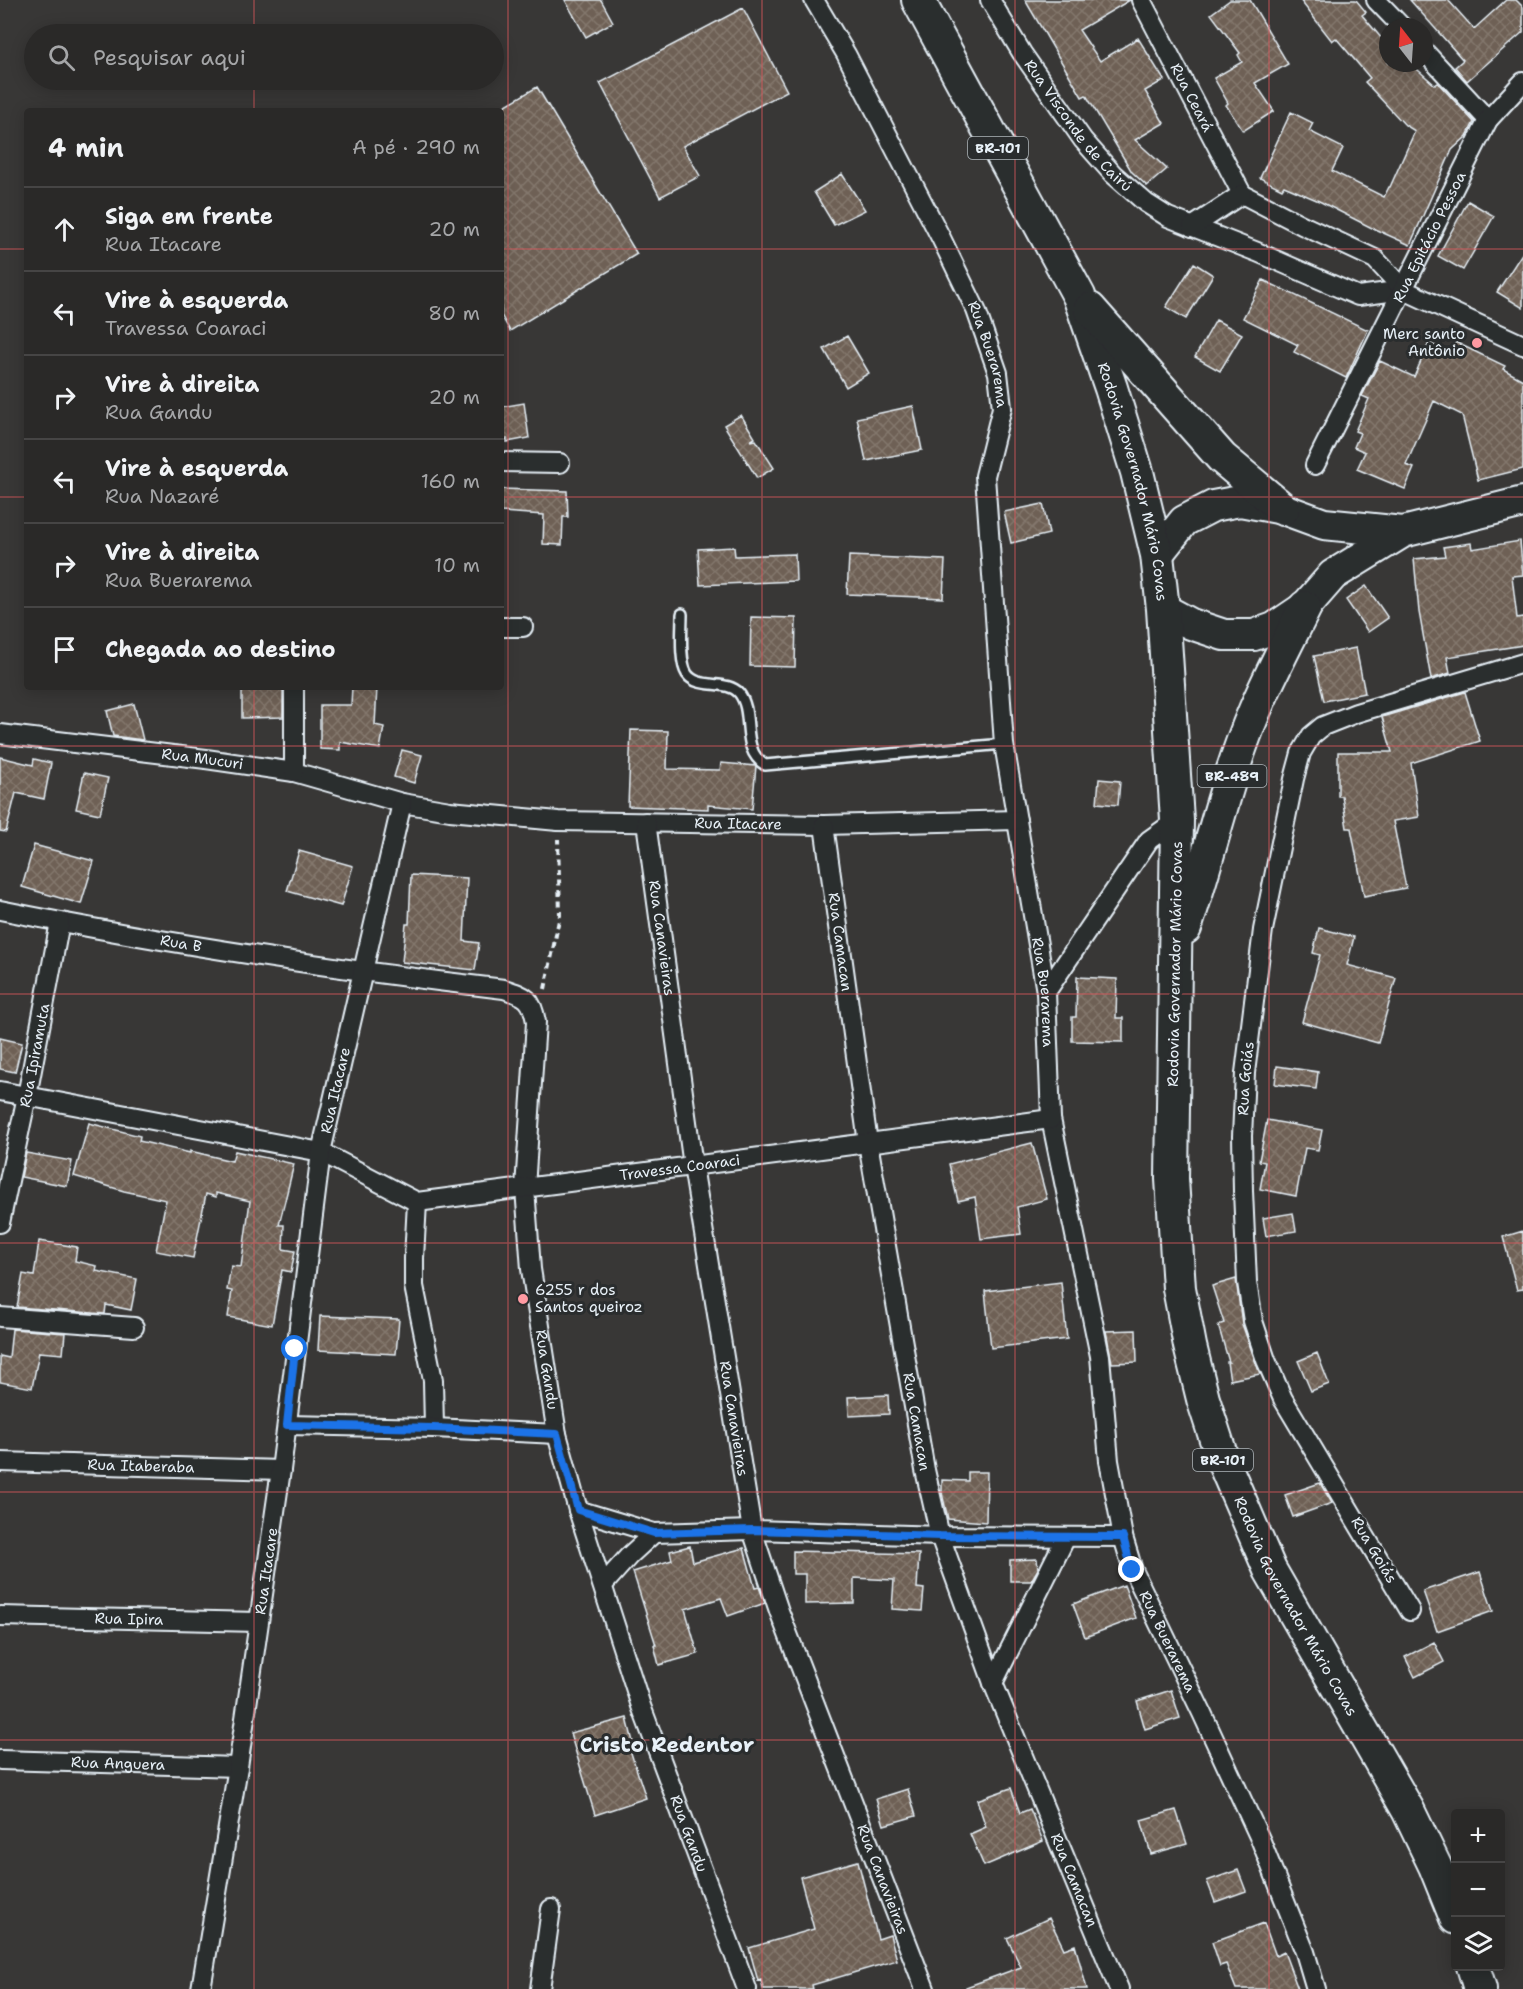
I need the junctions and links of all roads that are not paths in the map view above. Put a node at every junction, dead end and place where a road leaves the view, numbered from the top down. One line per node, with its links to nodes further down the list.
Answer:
1 (814, 0): 32 (street, Rua Buerarema)
2 (918, 0): 13 (highway, Rodovia Governador Mário Covas / BR-101)
3 (990, 0): 11 (street, Rua Visconde de Cairú)
4 (1141, 0): 10 (street, Rua Ceará)
5 (1376, 0): 6 (street)
6 (1393, 18)
7 (1433, 61): 9 (street)
8 (1523, 82): 9 (street, Rua Epitácio Pessoa)
9 (1488, 120): 12 (street, Rua Epitácio Pessoa)
10 (1242, 194): 11 (street); 12 (street)
11 (1192, 227): 12 (street, Rua Visconde de Cairú)
12 (1404, 290): 14 (street); 17 (street, Rua Epitácio Pessoa)
13 (1079, 296): 19 (highway, BR-489); 22 (highway, Rodovia Governador Mário Covas / BR-101)
14 (1523, 345)
15 (504, 462): 16 (street)
16 (560, 463)
17 (1315, 465)
18 (1523, 502): 21 (main road, BR-489)
19 (1283, 509): 20 (main road, BR-489); 22 (main road, BR-489)
20 (1324, 524): 21 (main road, BR-489); 23 (main road)
21 (1403, 532): 23 (main road, BR-489)
22 (1157, 555): 25 (highway, Rodovia Governador Mário Covas / BR-101)
23 (1333, 575): 24 (main road, BR-489)
24 (1305, 607): 25 (main road, BR-489); 41 (highway, BR-489)
25 (1163, 609): 36 (highway, Rodovia Governador Mário Covas / BR-101)
26 (682, 614): 32 (lane)
27 (504, 627): 28 (street)
28 (523, 627)
29 (1523, 663): 67 (street, Rua Goiás)
30 (294, 690): 33 (street)
31 (0, 734): 33 (street, Rua Mucuri)
32 (1004, 744): 35 (street, Rua Buerarema)
33 (294, 772): 34 (street, Rua Mucuri)
34 (402, 803): 37 (street, Rua Itacare); 42 (street, Rua Itacare)
35 (1017, 820): 38 (street, Rua Itacare); 43 (street, Rua Buerarema)
36 (1177, 820): 41 (highway, Rodovia Governador Mário Covas / BR-101); 43 (street)
37 (646, 822): 38 (street, Rua Itacare); 49 (street, Rua Canavieiras)
38 (824, 825): 47 (street, Rua Camacan)
39 (0, 910): 40 (street, Rua B)
40 (60, 922): 42 (street, Rua B); 45 (street, Rua Ipiramuta)
41 (1176, 951): 74 (highway, Rodovia Governador Mário Covas / BR-101)
42 (363, 972): 48 (street, Rua Itacare); 50 (street, Rua Gandu)
43 (1046, 992): 46 (street, Rua Buerarema)
44 (0, 1091): 45 (street)
45 (27, 1096): 48 (street); 52 (street, Rua Ipiramuta)
46 (1051, 1119): 47 (street, Travessa Coaraci); 65 (street, Rua Buerarema)
47 (868, 1143): 49 (street, Travessa Coaraci); 63 (street, Rua Camacan)
48 (321, 1152): 51 (street); 55 (street, Rua Itacare)
49 (693, 1166): 50 (street, Travessa Coaraci); 61 (street, Rua Canavieiras)
50 (525, 1188): 51 (street, Travessa Coaraci); 57 (street, Rua Gandu)
51 (417, 1202): 56 (street)
52 (0, 1223)
53 (0, 1317): 54 (street)
54 (134, 1327)
55 (287, 1425): 56 (street); 59 (street, Rua Itacare)
56 (434, 1428): 57 (street)
57 (557, 1434): 60 (street, Rua Gandu)
58 (0, 1462): 59 (street, Rua Itaberaba)
59 (281, 1470): 69 (street, Rua Itacare)
60 (578, 1510): 62 (street); 66 (street, Rua Gandu)
61 (752, 1530): 62 (street); 63 (street); 79 (street, Rua Canavieiras)
62 (654, 1533): 66 (street)
63 (940, 1536): 64 (street); 70 (street, Rua Camacan)
64 (1066, 1537): 65 (street); 70 (street)
65 (1123, 1537): 81 (street, Rua Buerarema)
66 (603, 1585): 78 (street, Rua Gandu)
67 (1410, 1611)
68 (0, 1616): 69 (street, Rua Ipira)
69 (258, 1622): 72 (street, Rua Itacare)
70 (993, 1683): 80 (street, Rua Camacan)
71 (0, 1761): 72 (street, Rua Anguera)
72 (238, 1767): 76 (street, Rua Itacare)
73 (551, 1909): 77 (street)
74 (1455, 1917)
75 (1475, 1971): 82 (highway)
76 (201, 1989)
77 (540, 1989)
78 (747, 1989)
79 (925, 1989)
80 (1119, 1989)
81 (1316, 1989)
82 (1480, 1989)

